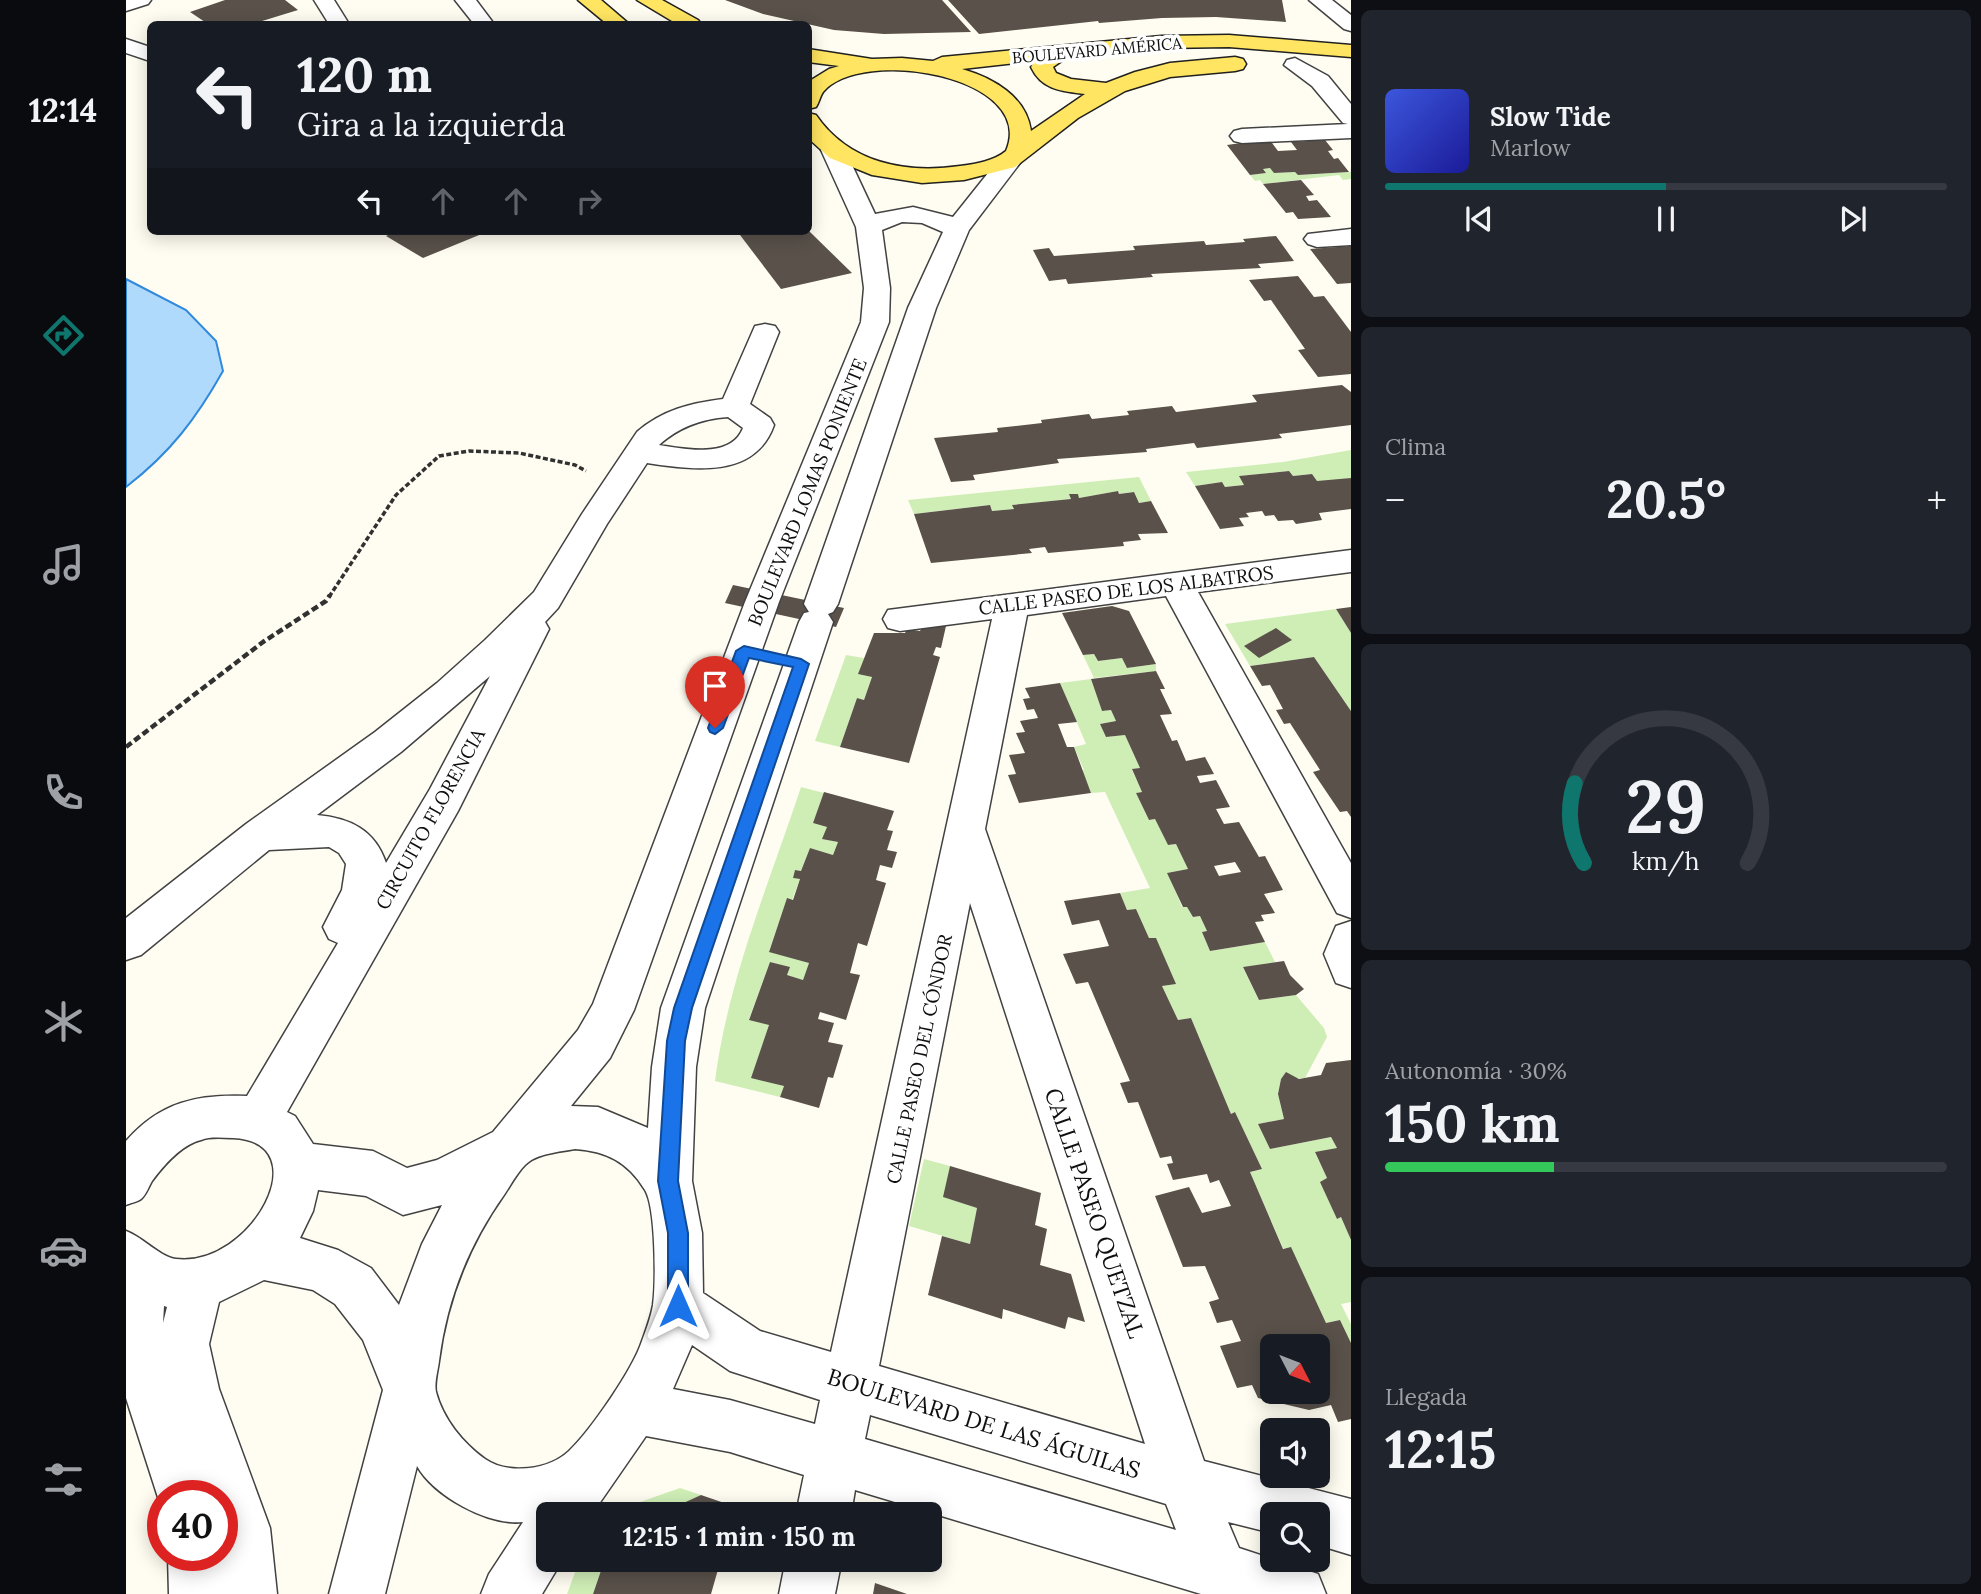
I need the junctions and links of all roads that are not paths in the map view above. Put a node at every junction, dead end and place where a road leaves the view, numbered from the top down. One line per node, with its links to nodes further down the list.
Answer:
1 (141, 0): 7 (street)
2 (465, 0): 9 (street)
3 (588, 0): 10 (main road)
4 (647, 0): 11 (main road)
5 (1319, 0): 12 (street)
6 (328, 1): 8 (street)
7 (126, 5)
8 (338, 21)
9 (482, 21)
10 (615, 21)
11 (686, 21)
12 (1351, 25)
13 (126, 45): 16 (street)
14 (1059, 53): 15 (main road, BOULEVARD AMÉRICA); 20 (main road, BOULEVARD AMÉRICA); 22 (main road)
15 (1350, 53): 19 (main road, BOULEVARD AMÉRICA)
16 (147, 54)
17 (812, 56): 18 (main road)
18 (871, 65): 20 (main road); 24 (main road)
19 (1295, 65): 21 (street); 22 (main road, BOULEVARD AMÉRICA)
20 (926, 66): 30 (main road)
21 (1328, 89): 23 (street); 25 (street)
22 (1106, 90): 30 (main road, BOULEVARD AMÉRICA)
23 (1351, 90)
24 (812, 94)
25 (1351, 118)
26 (812, 126): 29 (main road)
27 (1351, 131): 28 (street)
28 (1242, 135)
29 (833, 150): 30 (main road); 31 (street, BOULEVARD LOMAS PONIENTE)
30 (1014, 157): 32 (street)
31 (869, 227): 32 (street); 39 (street, BOULEVARD LOMAS PONIENTE)
32 (957, 229): 42 (street)
33 (1351, 237): 34 (street)
34 (1317, 239)
35 (765, 332): 36 (street)
36 (734, 407): 37 (street, CIRCUITO FLORENCIA); 37 (street)
37 (639, 452): 41 (street, CIRCUITO FLORENCIA)
38 (1351, 561): 40 (street, CALLE PASEO DE LOS ALBATROS)
39 (778, 564): 42 (street); 45 (street, BOULEVARD LOMAS PONIENTE)
40 (1176, 583): 43 (street, CALLE PASEO DE LOS ALBATROS); 49 (street)
41 (546, 600): 48 (street, CIRCUITO FLORENCIA); 53 (street, CIRCUITO FLORENCIA)
42 (822, 601): 46 (street)
43 (1012, 604): 44 (street, CALLE PASEO DE LOS ALBATROS); 47 (street, CALLE PASEO DEL CÓNDOR)
44 (900, 619)
45 (744, 651): 46 (street); 55 (street, BOULEVARD LOMAS PONIENTE)
46 (801, 664): 58 (street)
47 (967, 830): 63 (street, CALLE PASEO DEL CÓNDOR); 69 (street, CALLE PASEO QUETZAL)
48 (261, 835): 51 (street, CIRCUITO FLORENCIA); 53 (street, CIRCUITO FLORENCIA)
49 (1351, 901)
50 (1351, 939): 52 (street)
51 (126, 942)
52 (1351, 970)
53 (306, 1034): 54 (street, CIRCUITO FLORENCIA)
54 (258, 1118): 56 (street); 57 (street)
55 (511, 1146): 56 (street); 58 (street); 64 (street, BOULEVARD LOMAS PONIENTE)
56 (295, 1164): 59 (street)
57 (128, 1173)
58 (668, 1181): 62 (street)
59 (259, 1255): 61 (street); 64 (street)
60 (134, 1264): 61 (street); 67 (street)
61 (198, 1284): 68 (street)
62 (678, 1306): 63 (street, BOULEVARD DE LAS ÁGUILAS); 65 (street)
63 (850, 1383): 66 (street, CALLE PASEO DEL CÓNDOR); 69 (street, BOULEVARD DE LAS ÁGUILAS)
64 (409, 1390): 70 (street); 82 (street, BOULEVARD LOMAS PONIENTE)
65 (635, 1408): 66 (street); 70 (street)
66 (834, 1457): 71 (street, CALLE PASEO DEL CÓNDOR); 79 (street)
67 (178, 1480)
68 (218, 1480)
69 (1185, 1483): 72 (street, BOULEVARD DE LAS ÁGUILAS); 79 (street, CALLE PASEO QUETZAL)
70 (573, 1492)
71 (825, 1502)
72 (1260, 1503)
73 (1330, 1521): 74 (street)
74 (1351, 1527)
75 (536, 1552): 83 (street)
76 (238, 1555): 81 (street)
77 (197, 1571): 80 (street)
78 (811, 1572): 84 (street)
79 (1226, 1583): 85 (street)
80 (197, 1594)
81 (249, 1594)
82 (357, 1594)
83 (509, 1594)
84 (807, 1594)
85 (1298, 1594)

